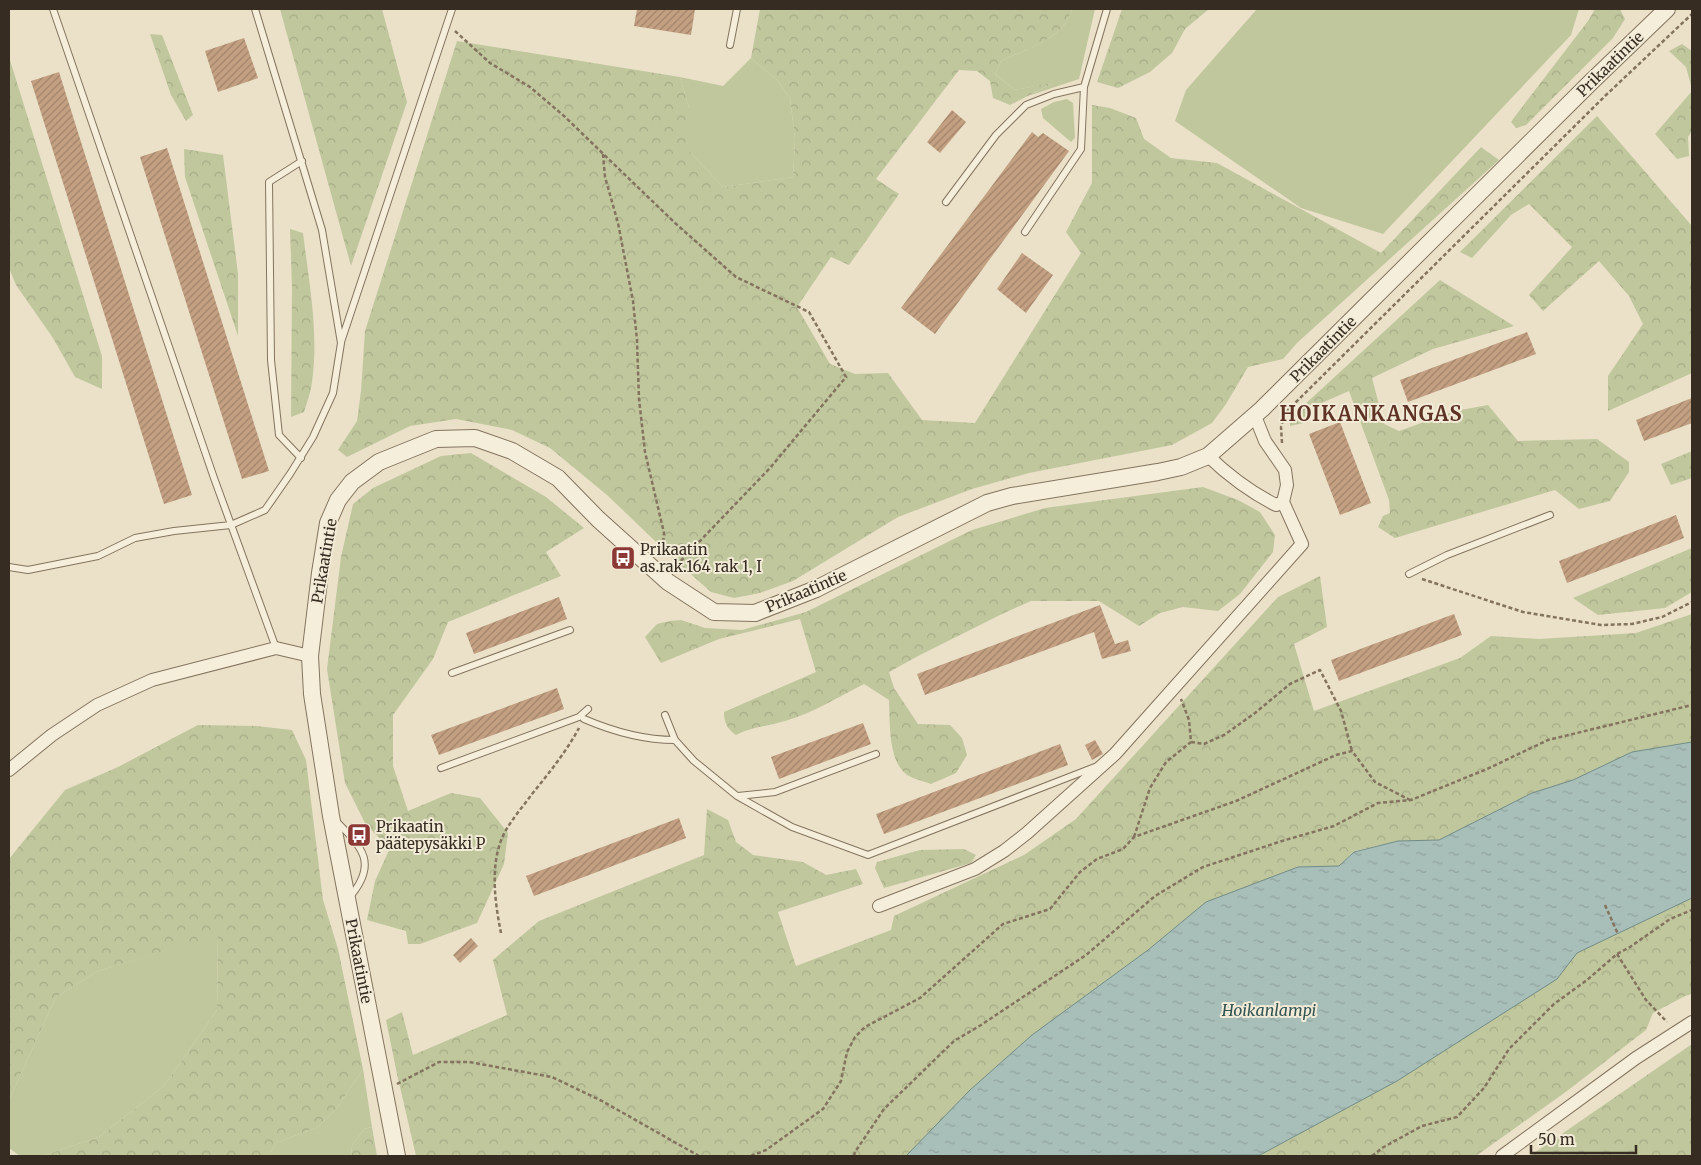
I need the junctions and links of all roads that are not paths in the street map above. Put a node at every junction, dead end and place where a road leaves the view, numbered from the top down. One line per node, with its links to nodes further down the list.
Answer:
1 (53, 9): 18 (lane)
2 (255, 9): 9 (lane)
3 (452, 9): 12 (lane)
4 (737, 9): 7 (lane)
5 (1106, 9): 8 (lane)
6 (1663, 10): 13 (street, Prikaatintie)
7 (730, 45)
8 (1084, 87): 10 (lane); 11 (lane)
9 (302, 161): 12 (lane); 15 (lane)
10 (946, 202)
11 (1025, 232)
12 (341, 343): 15 (lane)
13 (1255, 416): 14 (street, Prikaatintie); 16 (street)
14 (1208, 456): 16 (street); 23 (street, Prikaatintie)
15 (301, 458): 18 (lane)
16 (1282, 502): 30 (street)
17 (1550, 515): 20 (lane)
18 (232, 525): 19 (lane); 22 (lane)
19 (9, 567)
20 (1409, 574)
21 (570, 630): 24 (lane)
22 (276, 648): 23 (street); 32 (street)
23 (310, 656): 34 (street, Prikaatintie)
24 (452, 673)
25 (588, 709): 31 (lane)
26 (665, 715): 28 (lane)
27 (584, 719): 28 (lane)
28 (675, 740): 33 (lane)
29 (876, 754): 33 (lane)
30 (1103, 764): 33 (lane); 36 (street)
31 (441, 768)
32 (9, 770)
33 (736, 796)
34 (331, 816): 35 (street, Prikaatintie); 35 (lane)
35 (348, 900): 38 (street, Prikaatintie)
36 (879, 906)
37 (1692, 1022): 39 (street)
38 (397, 1156)
39 (1502, 1156)

